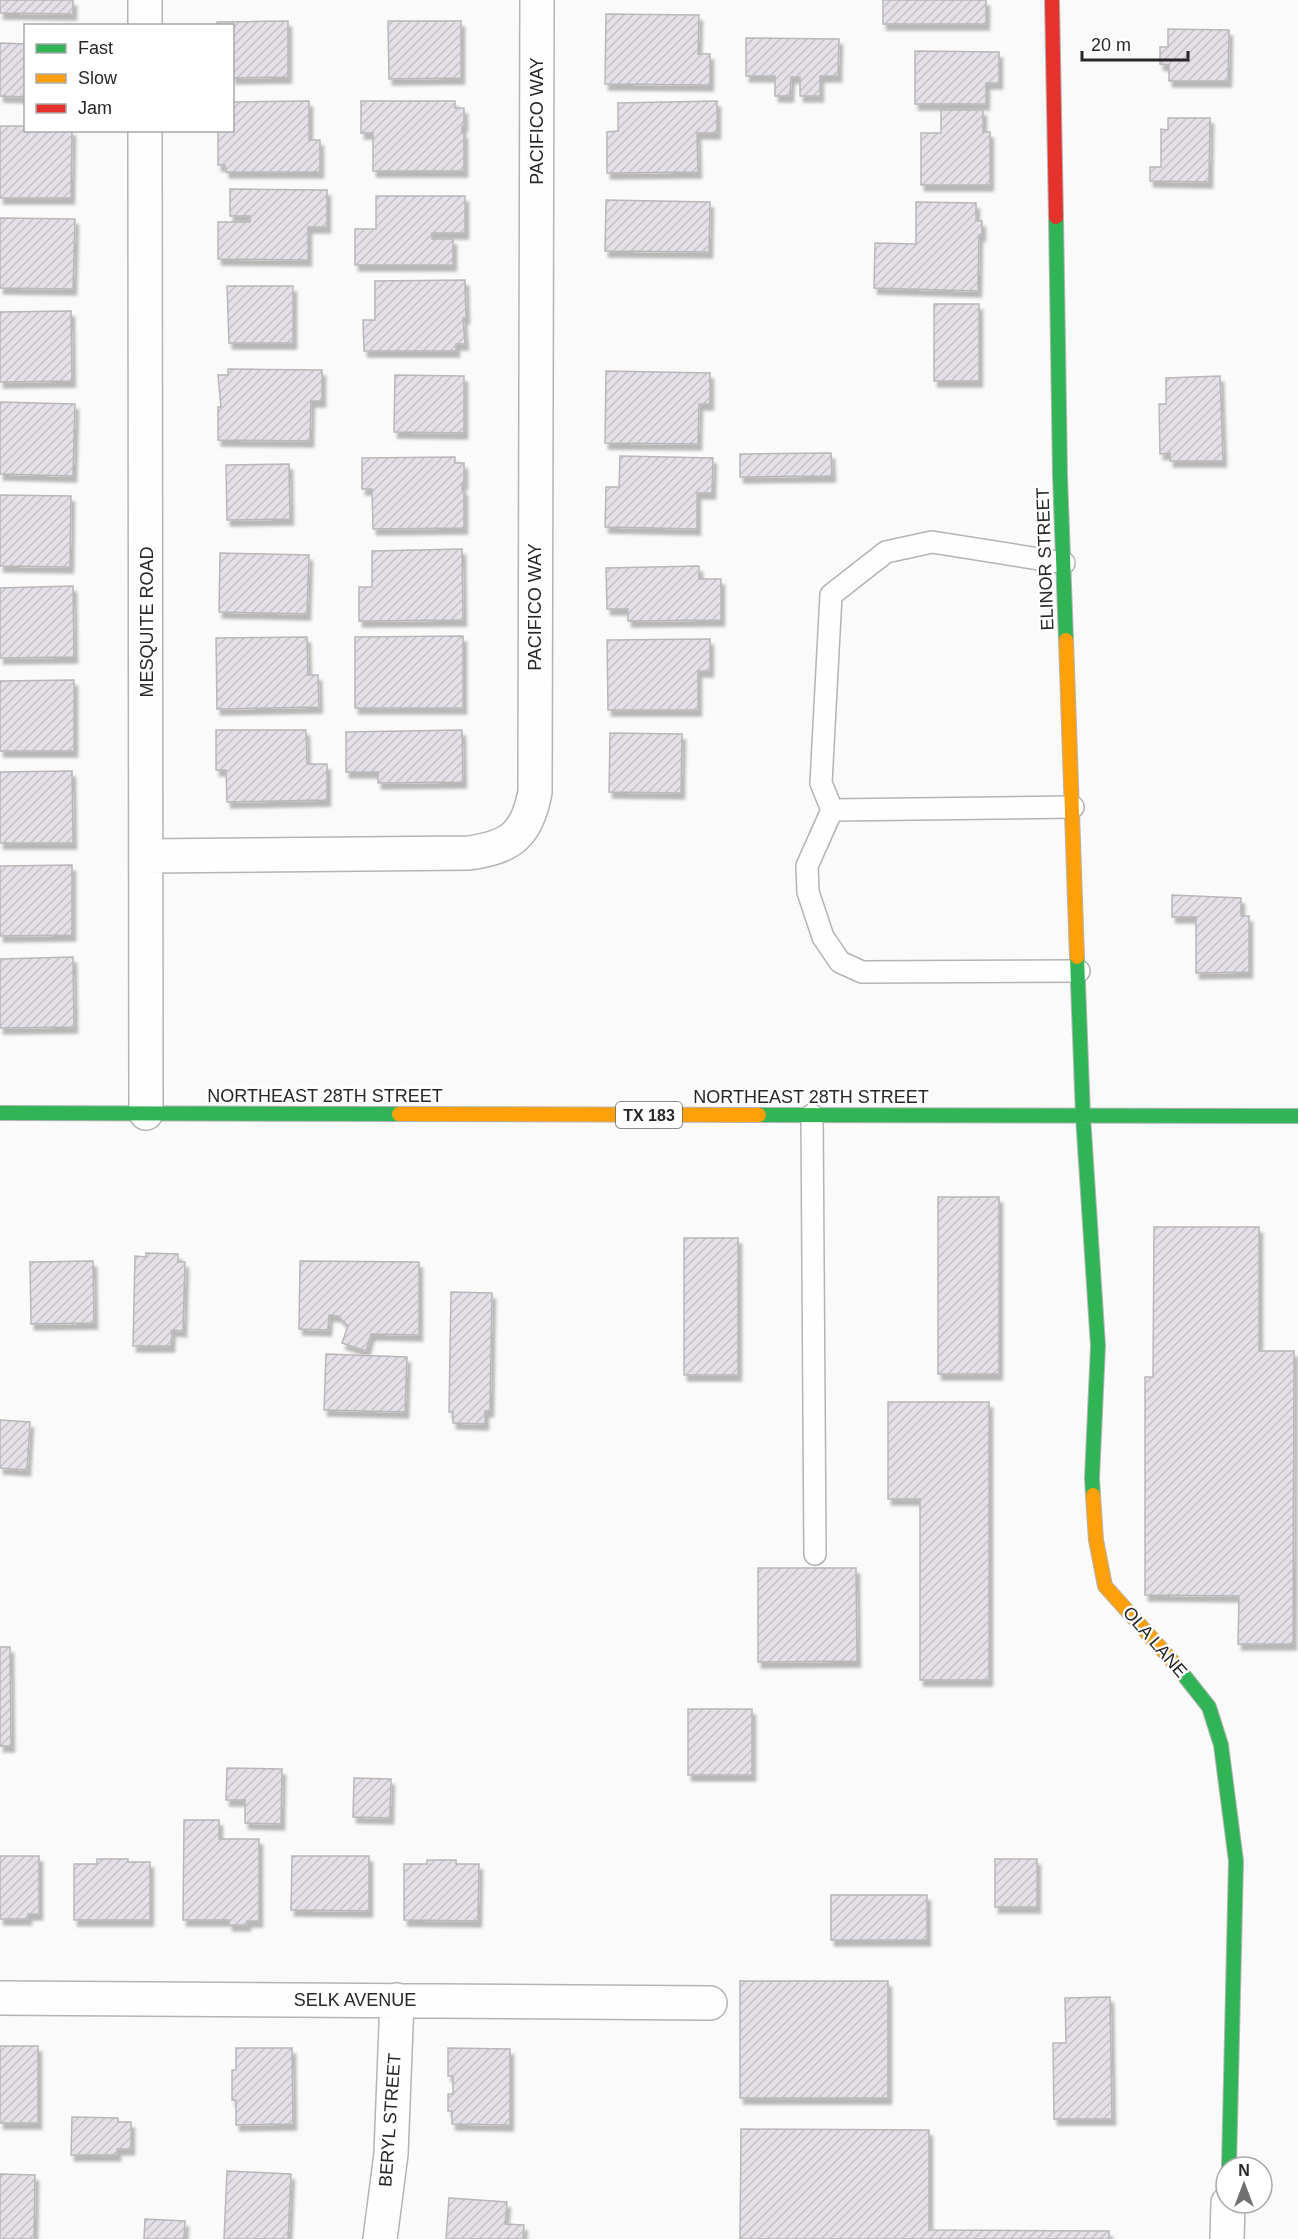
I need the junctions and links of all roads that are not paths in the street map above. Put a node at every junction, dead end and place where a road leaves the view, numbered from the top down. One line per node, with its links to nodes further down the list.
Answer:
1 (145, 0): 4 (street)
2 (537, 0): 9 (street, PACIFICO WAY)
3 (1052, 0): 6 (street, ELINOR STREET)
4 (145, 24)
5 (145, 132): 9 (street, MESQUITE ROAD)
6 (1064, 563): 7 (street, ELINOR STREET); 8 (lane)
7 (1073, 807): 8 (lane); 10 (street, ELINOR STREET)
8 (832, 810): 10 (lane)
9 (147, 856): 12 (street, MESQUITE ROAD)
10 (1079, 971): 14 (street, ELINOR STREET)
11 (0, 1113): 12 (street, NORTHEAST 28TH STREET / TX 183)
12 (146, 1113): 13 (street, NORTHEAST 28TH STREET / TX 183)
13 (812, 1115): 14 (street, NORTHEAST 28TH STREET / TX 183); 16 (lane)
14 (1083, 1116): 15 (street, NORTHEAST 28TH STREET / TX 183); 20 (street, OLA LANE)
15 (1298, 1116)
16 (815, 1554)
17 (0, 1998): 18 (street, SELK AVENUE)
18 (397, 2000): 19 (street, SELK AVENUE); 22 (street, BERYL STREET)
19 (710, 2003)
20 (1228, 2155)
21 (1228, 2215): 23 (street)
22 (380, 2239)
23 (1227, 2239)

